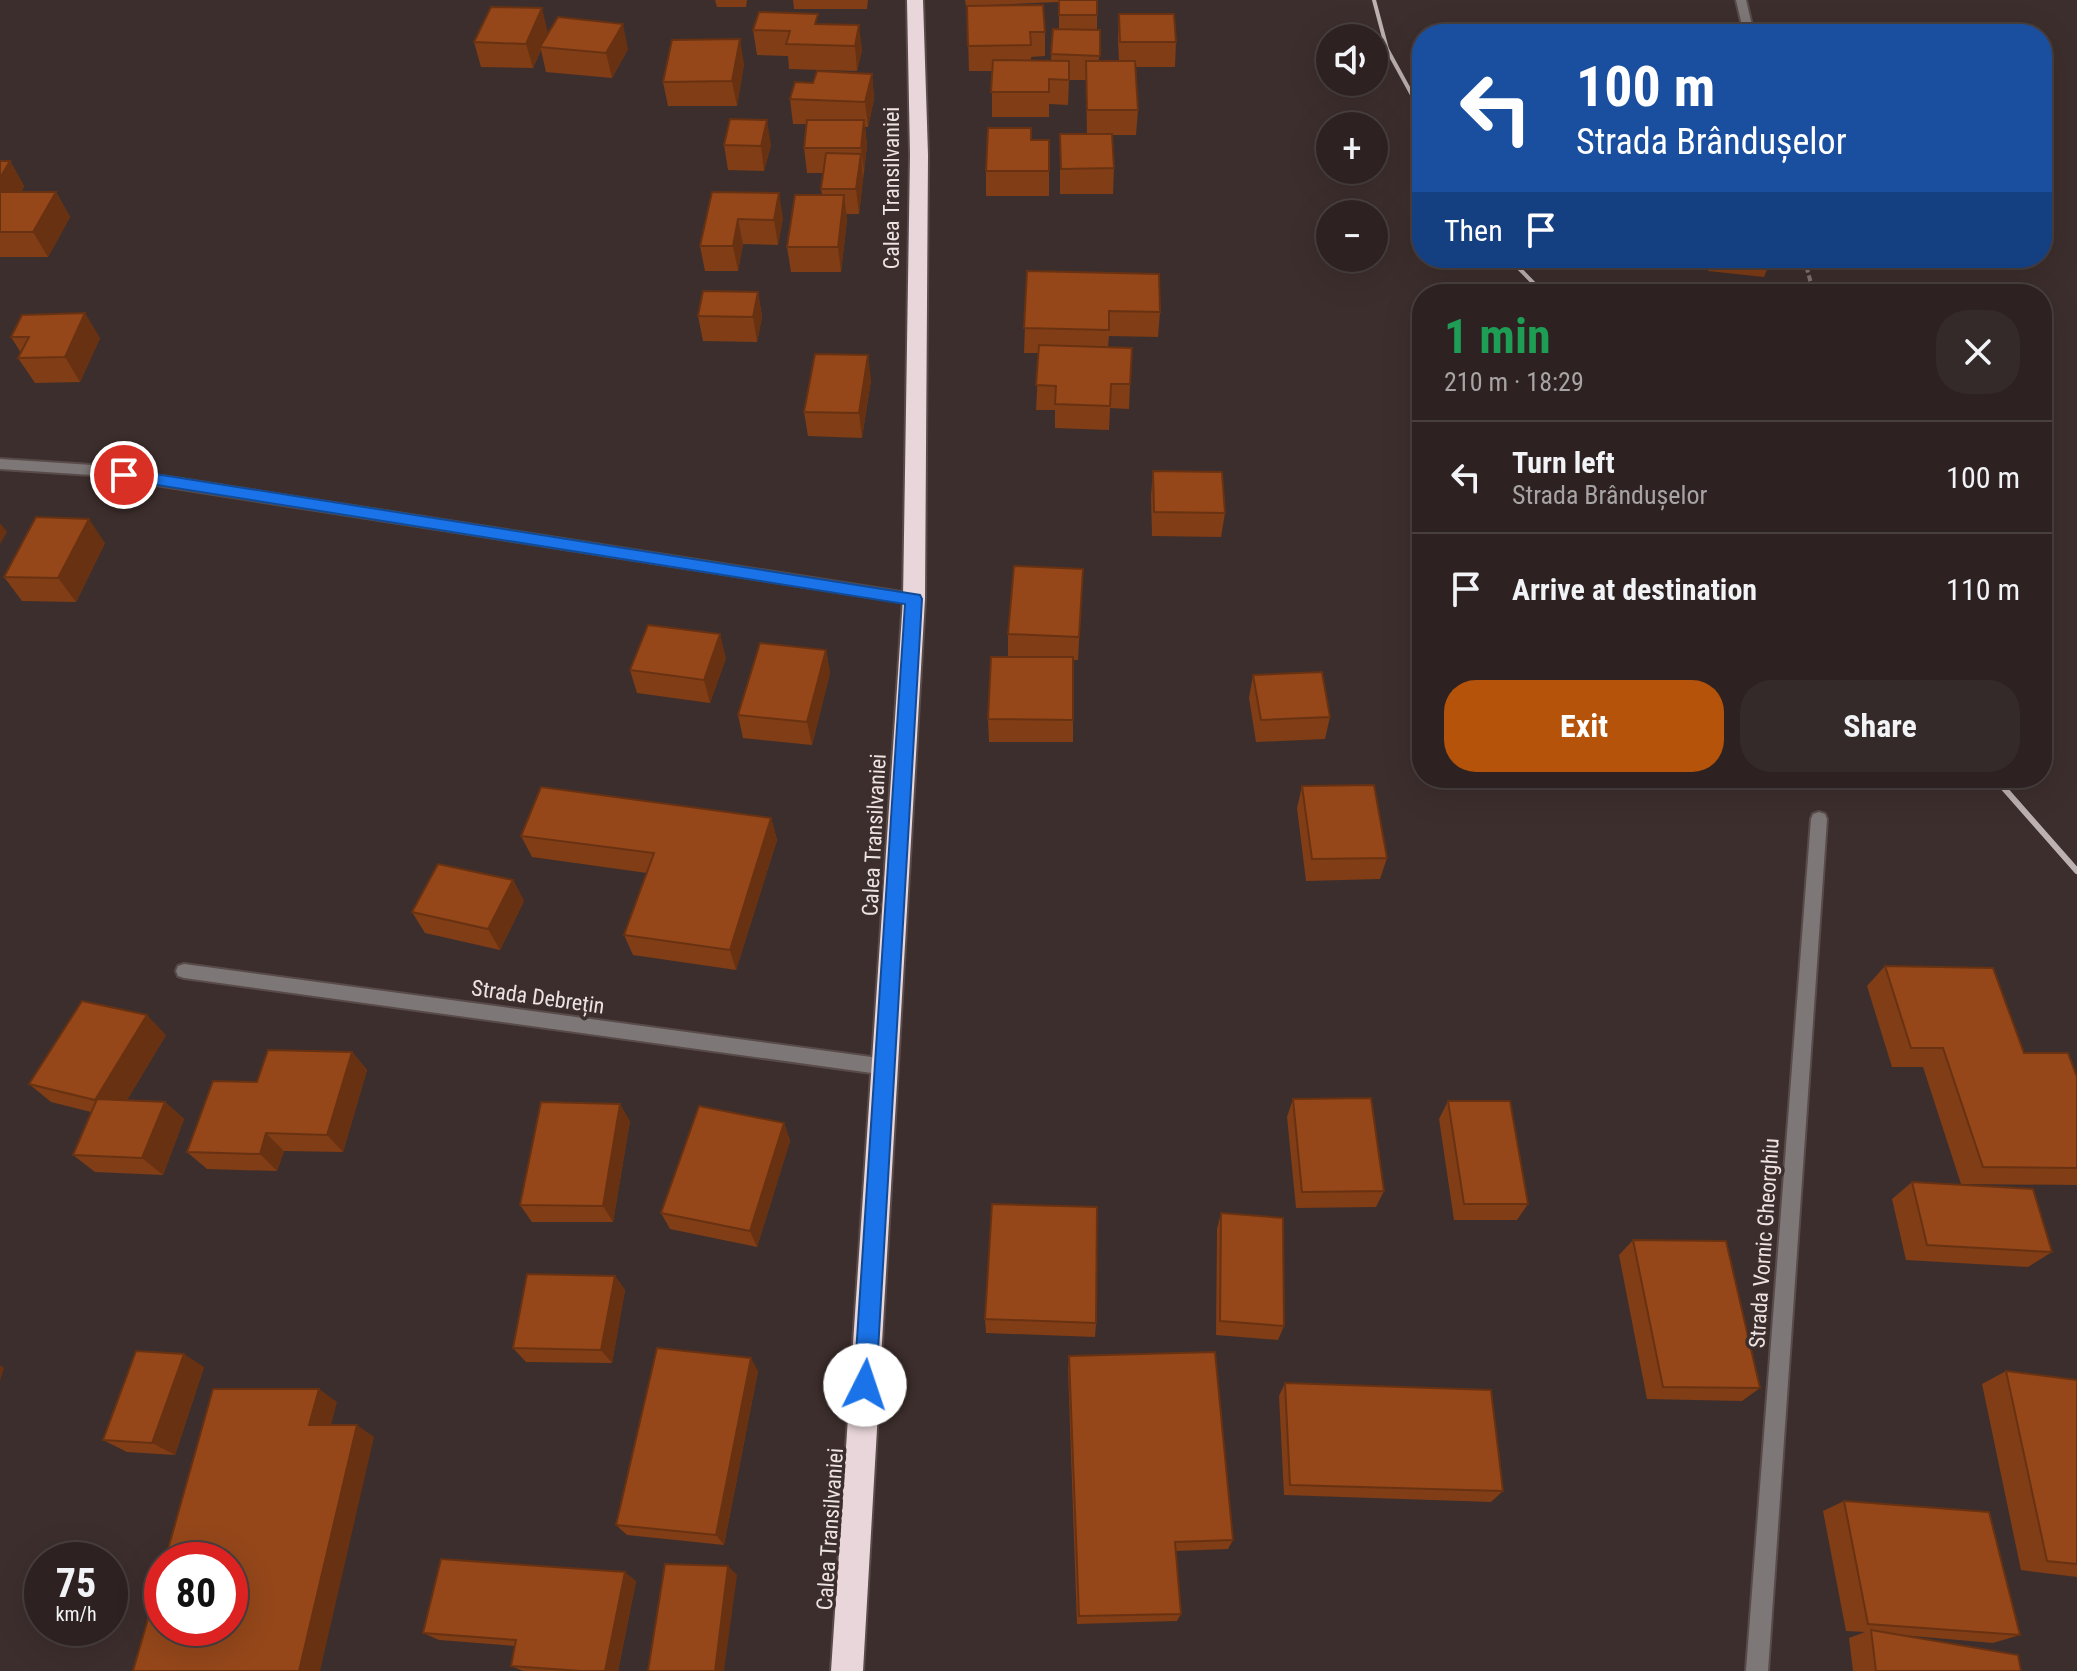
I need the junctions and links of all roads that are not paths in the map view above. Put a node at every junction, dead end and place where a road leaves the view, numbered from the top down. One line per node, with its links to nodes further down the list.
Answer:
1 (915, 0): 5 (highway, Calea Transilvaniei)
2 (1741, 0): 3 (street)
3 (1747, 24)
4 (0, 464): 5 (street)
5 (914, 599): 8 (highway, Calea Transilvaniei)
6 (1819, 819): 10 (street, Strada Vornic Gheorghiu)
7 (184, 971): 8 (street, Strada Debrețin)
8 (886, 1067): 9 (highway, Calea Transilvaniei)
9 (847, 1671)
10 (1757, 1671)

